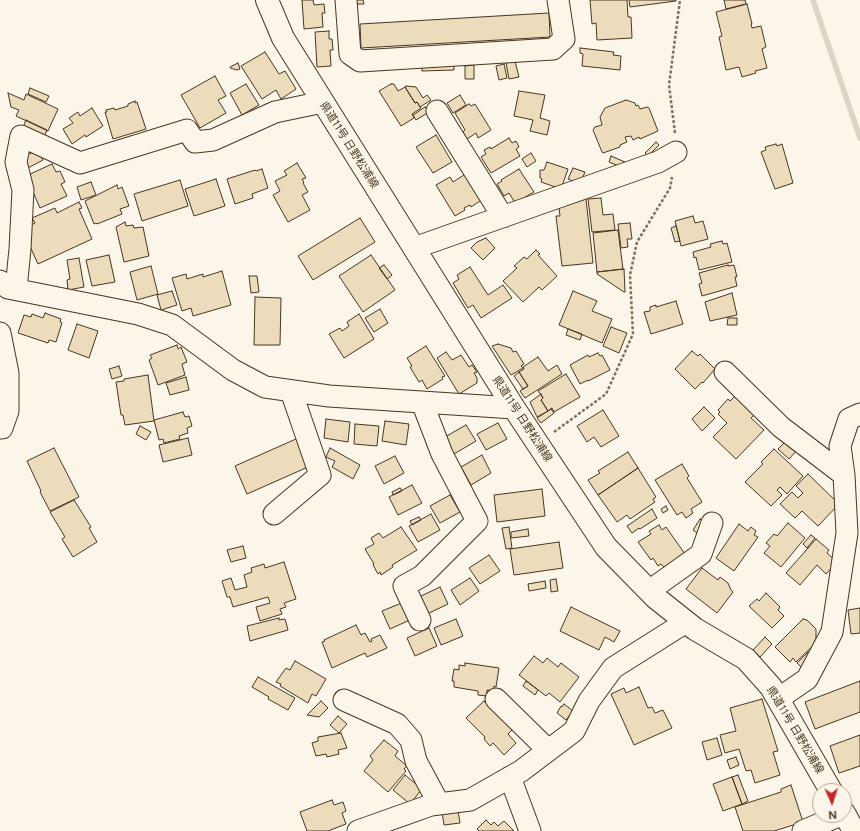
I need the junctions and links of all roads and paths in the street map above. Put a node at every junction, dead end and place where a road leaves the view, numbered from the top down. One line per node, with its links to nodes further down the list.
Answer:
1 (267, 0): 5 (main road, 県道11号 日野松浦線)
2 (346, 0): 3 (street)
3 (558, 0)
4 (680, 0): 7 (path)
5 (323, 102): 9 (main road, 県道11号 日野松浦線); 10 (street)
6 (438, 111): 8 (street)
7 (676, 152): 8 (street); 18 (path)
8 (503, 217): 9 (street)
9 (414, 248): 15 (main road, 県道11号 日野松浦線)
10 (6, 291): 13 (street)
11 (0, 333): 17 (street)
12 (725, 372): 19 (street)
13 (291, 391): 14 (street); 20 (street)
14 (422, 402): 15 (street); 23 (street)
15 (514, 408): 18 (main road, 県道11号 日野松浦線)
16 (860, 414): 19 (street)
17 (0, 428)
18 (538, 445): 22 (main road, 県道11号 日野松浦線)
19 (844, 475): 26 (street)
20 (274, 514)
21 (712, 523): 22 (street)
22 (649, 591): 24 (main road, 県道11号 日野松浦線)
23 (420, 620)
24 (686, 622): 26 (main road, 県道11号 日野松浦線); 28 (street)
25 (496, 699): 28 (street)
26 (778, 699): 30 (main road, 県道11号 日野松浦線)
27 (344, 700): 31 (street)
28 (548, 750): 29 (street)
29 (510, 777): 31 (street); 35 (street)
30 (826, 783)
31 (439, 804): 33 (street)
32 (822, 823): 36 (street)
33 (379, 828): 34 (street)
34 (358, 831)
35 (530, 831)
36 (803, 831)

